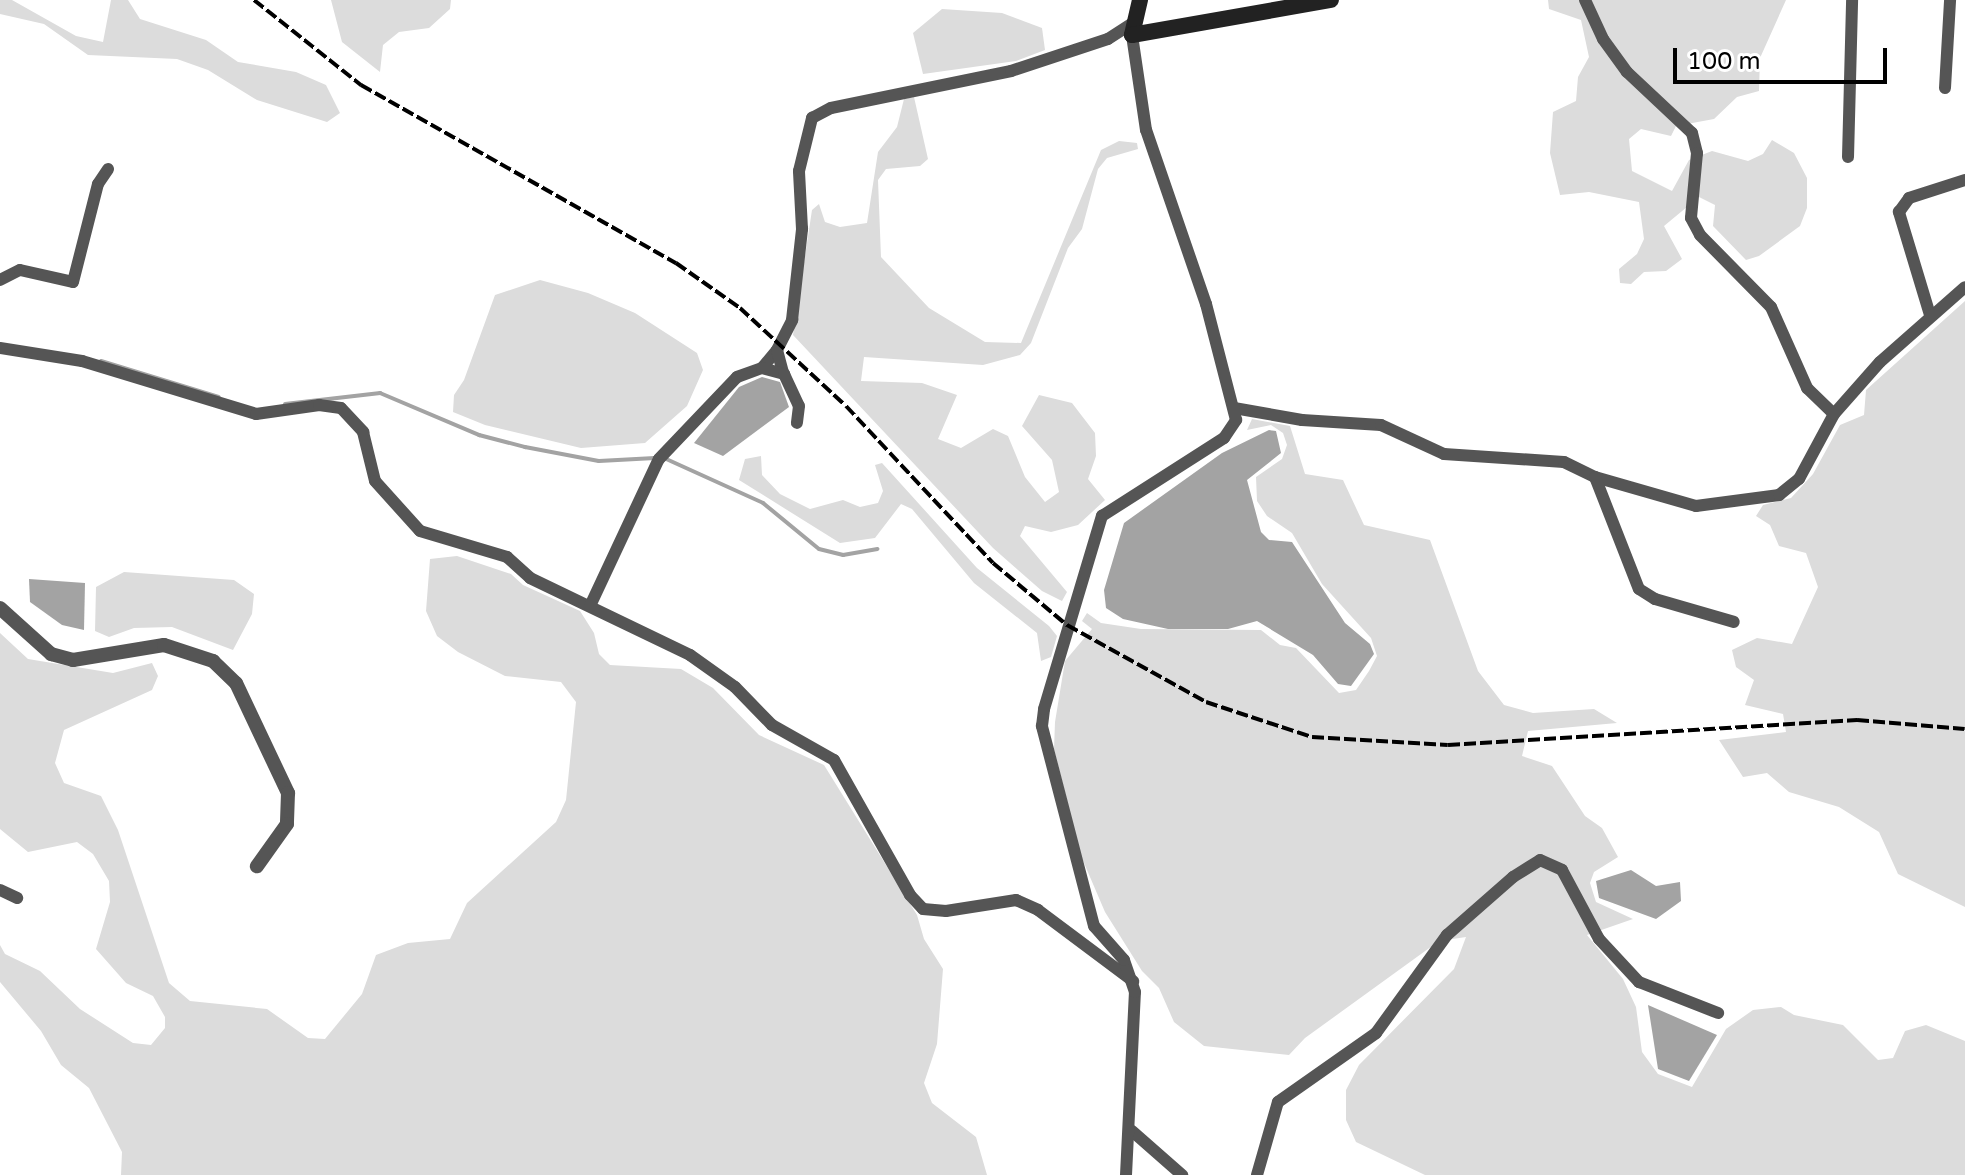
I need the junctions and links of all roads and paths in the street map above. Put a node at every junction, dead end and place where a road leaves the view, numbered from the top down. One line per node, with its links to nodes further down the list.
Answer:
1 (1140, 0): 6 (main road)
2 (1331, 0): 6 (main road)
3 (1585, 0): 19 (street)
4 (1852, 0): 8 (street)
5 (1950, 0): 7 (street)
6 (1132, 29): 15 (street); 18 (street)
7 (1945, 88)
8 (1848, 157)
9 (108, 169): 11 (street)
10 (1965, 180): 13 (street)
11 (0, 280)
12 (1965, 287): 13 (street)
13 (1930, 315): 19 (street)
14 (0, 348): 22 (street)
15 (777, 350): 16 (street); 17 (street)
16 (762, 368): 17 (street); 22 (street)
17 (783, 373): 20 (street)
18 (1234, 408): 21 (street); 28 (street)
19 (1834, 414): 21 (street)
20 (797, 423)
21 (1595, 477): 24 (street)
22 (590, 606): 28 (street)
23 (0, 608): 25 (street)
24 (1734, 622)
25 (257, 866)
26 (0, 890): 27 (street)
27 (17, 898)
28 (1133, 981): 30 (street)
29 (1718, 1013): 33 (street)
30 (1132, 1131): 31 (street); 32 (street)
31 (1126, 1175)
32 (1182, 1175)
33 (1257, 1175)

